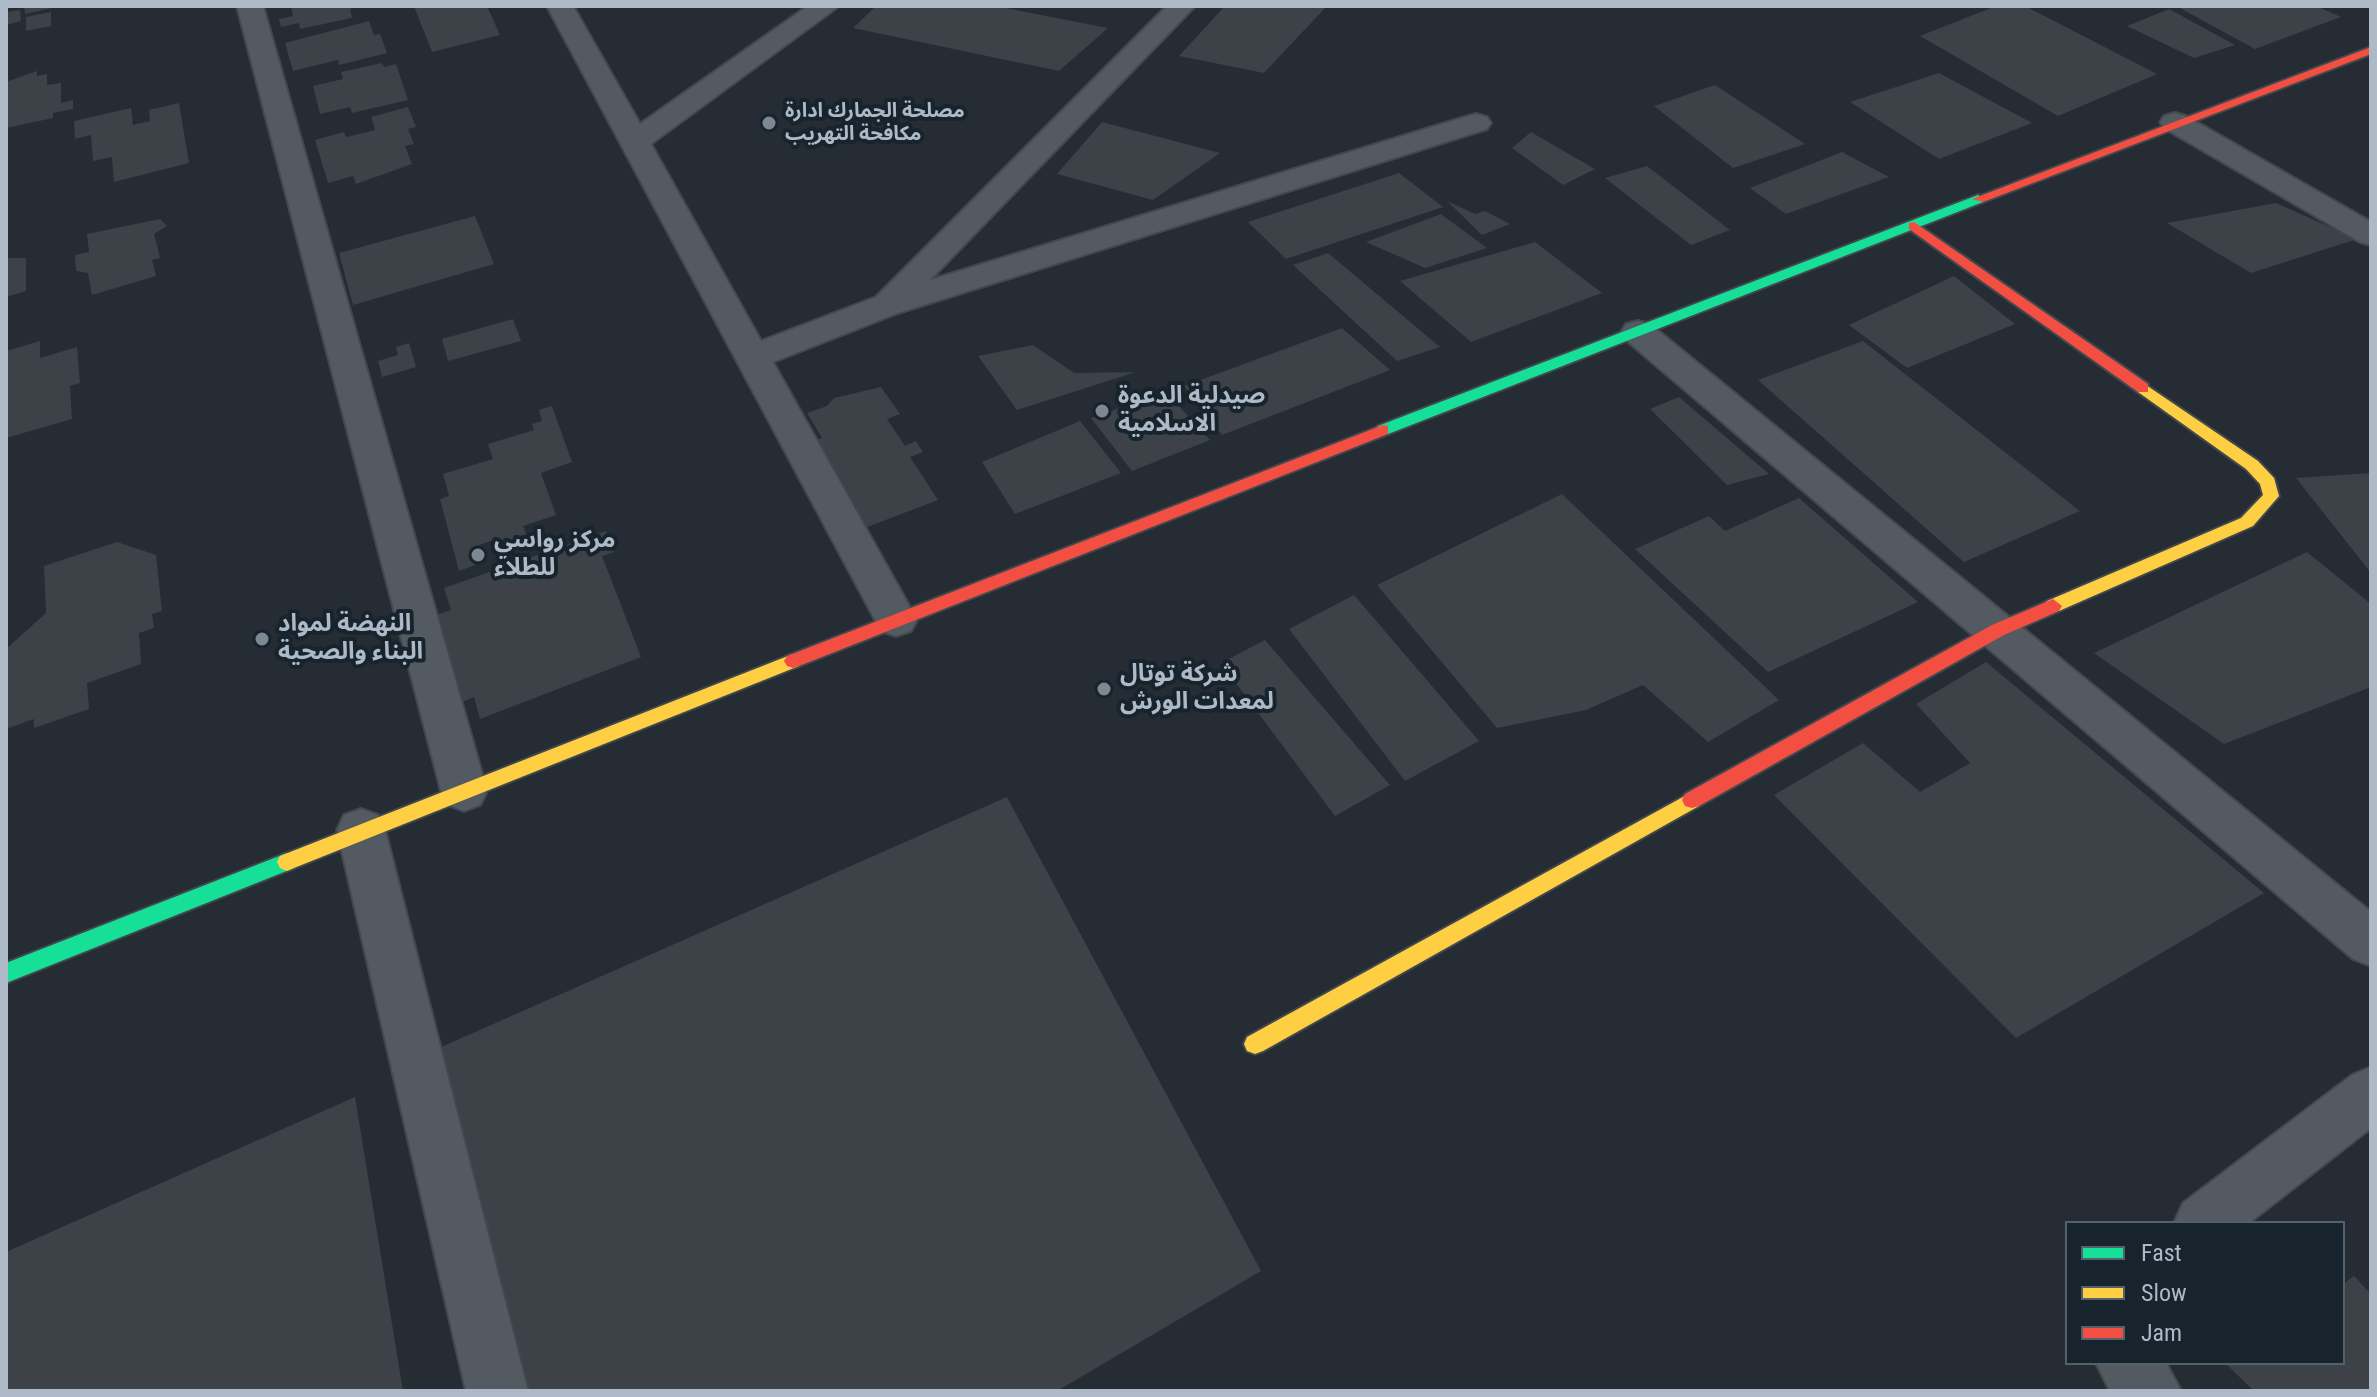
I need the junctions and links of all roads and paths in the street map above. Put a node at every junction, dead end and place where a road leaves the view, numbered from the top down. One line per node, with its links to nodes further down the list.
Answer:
1 (250, 6): 16 (street)
2 (560, 6): 8 (street)
3 (826, 6): 8 (street)
4 (1182, 6): 11 (street)
5 (2371, 50): 6 (street)
6 (2175, 122): 9 (street); 10 (street)
7 (1476, 123): 11 (street)
8 (634, 142): 13 (street)
9 (1914, 226): 12 (street); 15 (street)
10 (2371, 235)
11 (886, 305): 13 (street)
12 (1638, 332): 14 (street); 15 (street)
13 (752, 357): 14 (street)
14 (896, 620): 16 (street)
15 (1998, 630): 18 (street); 20 (street)
16 (464, 791): 17 (street)
17 (361, 830): 19 (street); 24 (street)
18 (2371, 943)
19 (6, 973)
20 (1255, 1044)
21 (2371, 1094): 22 (street)
22 (2206, 1221)
23 (2128, 1365): 25 (street)
24 (497, 1391)
25 (2150, 1391)

